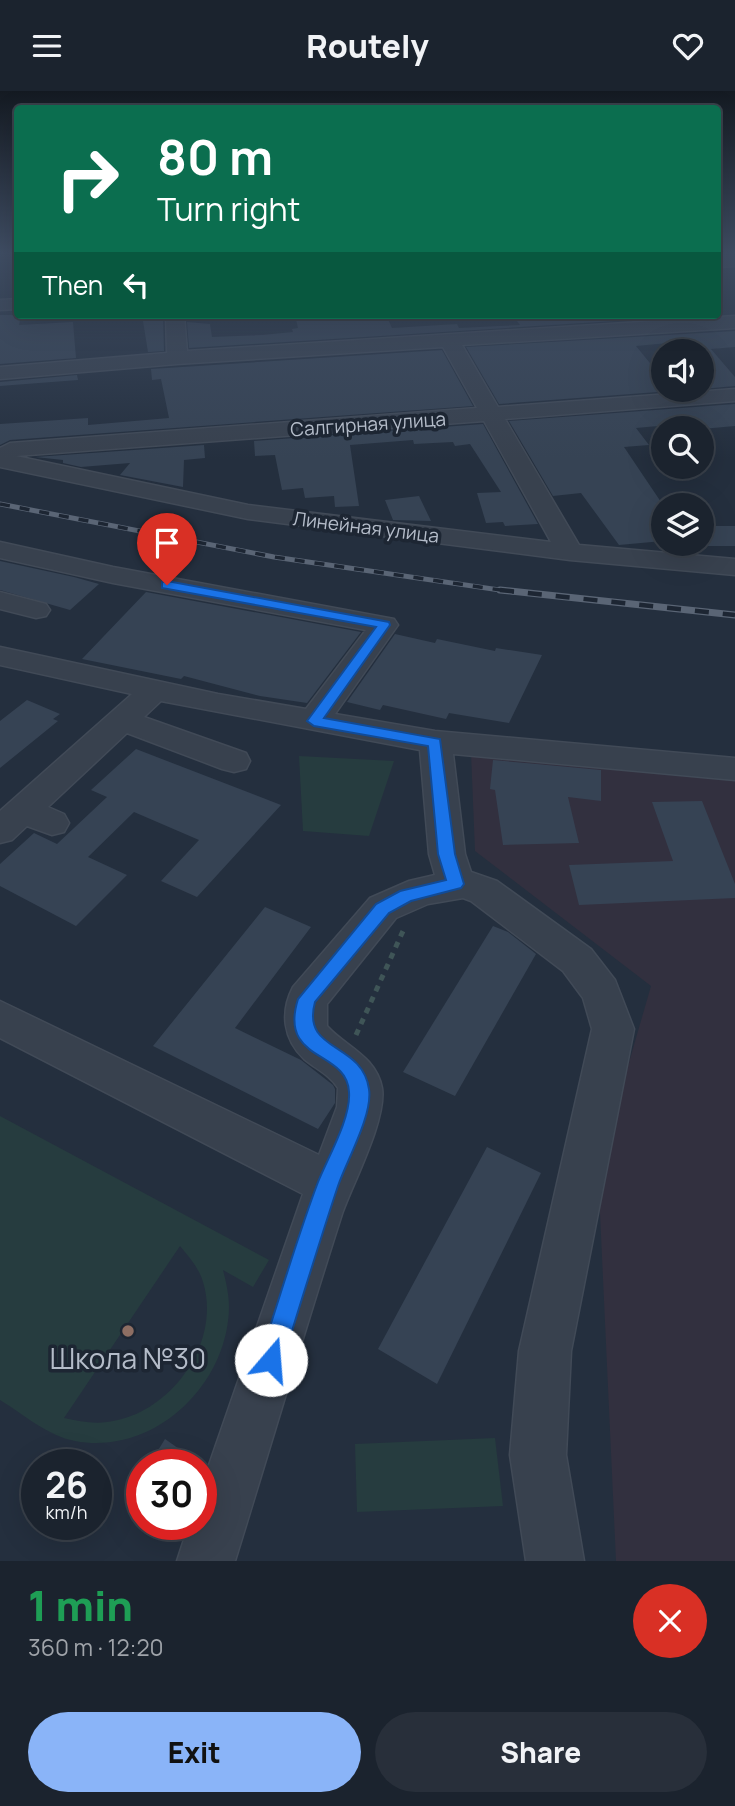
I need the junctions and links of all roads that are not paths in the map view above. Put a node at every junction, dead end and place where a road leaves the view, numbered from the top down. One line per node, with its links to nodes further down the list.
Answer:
1 (175, 322): 4 (street)
2 (735, 322): 3 (street)
3 (450, 342): 4 (street); 7 (street)
4 (177, 358): 5 (street)
5 (0, 373)
6 (735, 395): 7 (street, Салгирная улица)
7 (493, 414): 8 (street, Салгирная улица); 11 (street)
8 (0, 451)
9 (0, 460): 11 (street, Линейная улица)
10 (0, 550): 18 (street)
11 (570, 552): 12 (street, Линейная улица)
12 (735, 567)
13 (0, 600): 14 (street)
14 (36, 610)
15 (0, 656): 16 (street)
16 (154, 691): 17 (street); 18 (street)
17 (122, 720): 20 (street); 22 (street)
18 (314, 721): 19 (street)
19 (435, 742): 21 (street); 23 (street)
20 (234, 761)
21 (735, 769)
22 (25, 821)
23 (439, 887): 25 (street); 27 (street)
24 (0, 1018): 25 (street)
25 (328, 1183): 26 (street)
26 (206, 1561)
27 (555, 1561)

